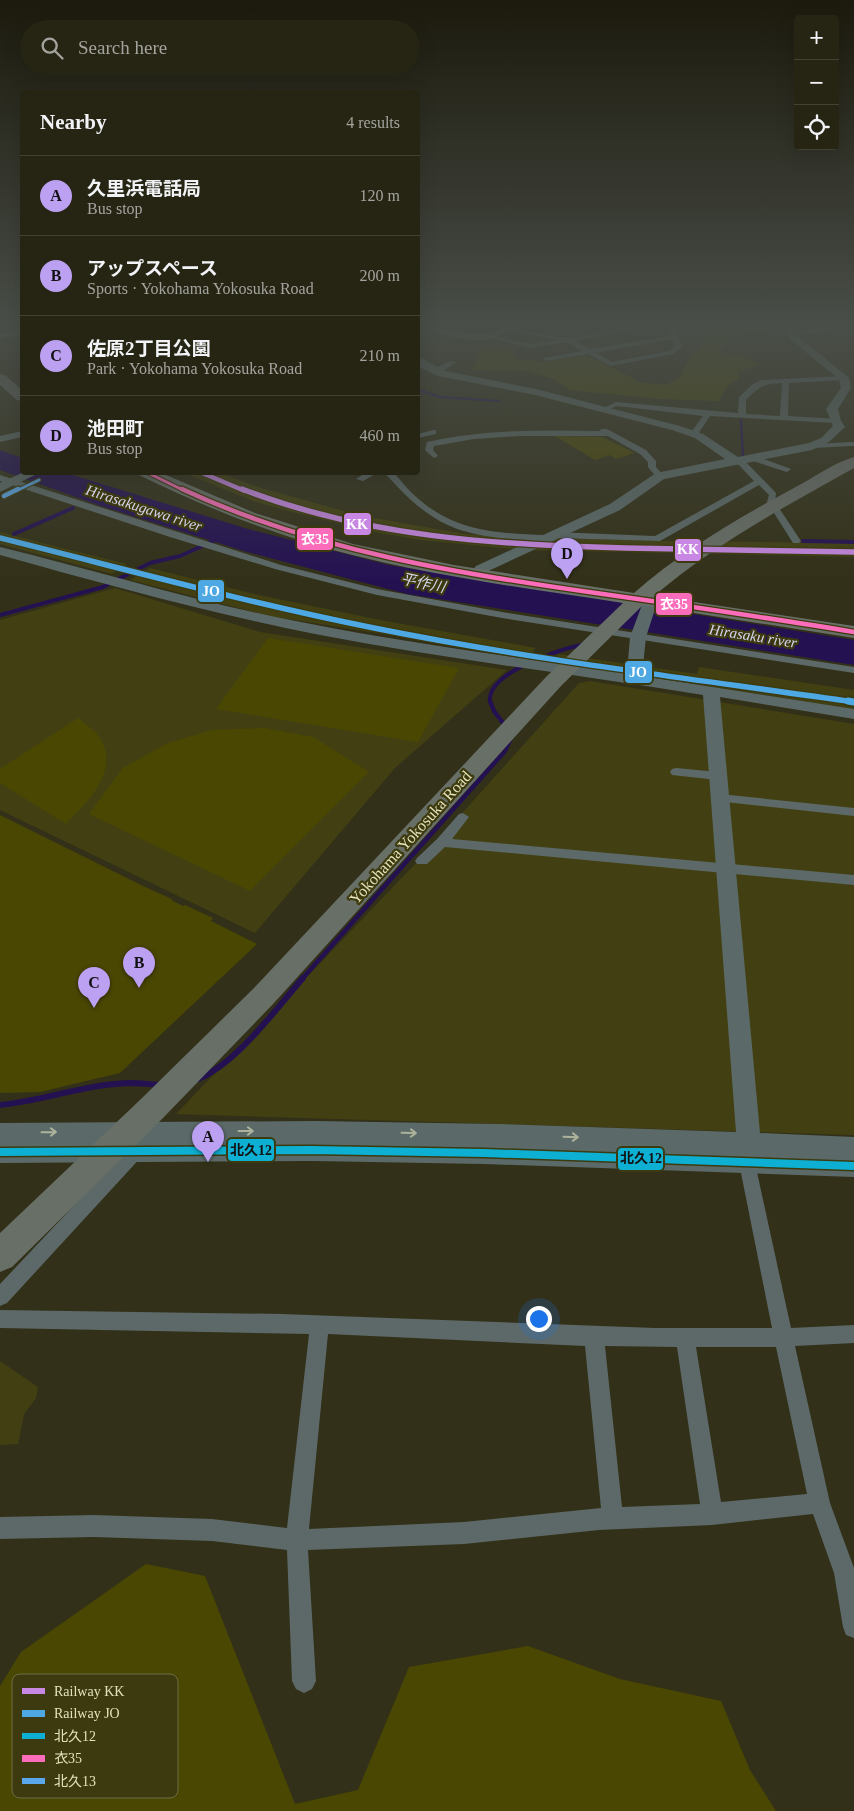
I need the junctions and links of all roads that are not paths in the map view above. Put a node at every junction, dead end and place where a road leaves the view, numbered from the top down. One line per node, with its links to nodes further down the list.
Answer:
1 (614, 413): 11 (street)
2 (694, 413): 6 (street)
3 (742, 413): 7 (street)
4 (784, 413): 8 (street)
5 (833, 413): 9 (street)
6 (708, 414): 7 (street); 11 (street)
7 (742, 416): 8 (street)
8 (784, 418): 9 (street)
9 (837, 424): 17 (street); 18 (street)
10 (433, 432): 12 (street)
11 (693, 434): 21 (street)
12 (420, 435)
13 (20, 436): 14 (street)
14 (0, 440)
15 (420, 441): 16 (street)
16 (430, 444): 19 (street); 29 (street)
17 (812, 446): 18 (street); 20 (street)
18 (853, 452): 61 (highway, Yokohama Yokosuka Road); 62 (highway, Yokohama Yokosuka Road)
19 (434, 456)
20 (753, 458): 21 (street); 22 (street)
21 (738, 461): 29 (street); 32 (street)
22 (787, 469)
23 (20, 472): 31 (street)
24 (28, 475): 33 (street)
25 (151, 475): 37 (highway)
26 (173, 475): 37 (highway)
27 (369, 475): 30 (street)
28 (391, 475): 34 (street)
29 (660, 476): 34 (street)
30 (360, 479)
31 (0, 480): 41 (street)
32 (760, 481): 34 (street); 35 (street)
33 (0, 488)
34 (550, 536): 37 (street)
35 (796, 541)
36 (0, 551): 43 (street)
37 (478, 572): 38 (highway)
38 (651, 600): 39 (highway); 40 (highway); 41 (street)
39 (854, 625)
40 (854, 632)
41 (639, 635): 42 (street); 43 (street)
42 (854, 670)
43 (634, 680): 44 (street)
44 (711, 691): 45 (street); 47 (street)
45 (854, 714)
46 (676, 772): 47 (street)
47 (718, 776): 48 (street)
48 (720, 798): 49 (street); 53 (street)
49 (854, 812)
50 (463, 817): 51 (street)
51 (442, 842): 52 (street); 53 (street)
52 (422, 861)
53 (726, 868): 54 (street); 59 (street)
54 (854, 880)
55 (0, 1133): 56 (street, one-way to 56)
56 (140, 1141): 58 (street); 59 (street); 63 (street)
57 (854, 1147): 59 (street)
58 (0, 1152)
59 (748, 1153): 60 (street); 69 (street)
60 (854, 1166)
61 (0, 1240)
62 (0, 1256)
63 (0, 1296)
64 (0, 1319): 65 (street)
65 (319, 1325): 67 (street); 74 (street)
66 (854, 1334): 69 (street)
67 (594, 1335): 68 (street); 72 (street)
68 (684, 1338): 69 (street); 71 (street)
69 (783, 1338): 70 (street)
70 (820, 1503): 71 (street); 75 (street)
71 (712, 1514): 72 (street)
72 (613, 1519): 74 (street)
73 (0, 1528): 74 (street)
74 (297, 1540): 76 (street)
75 (854, 1627)
76 (304, 1681)

